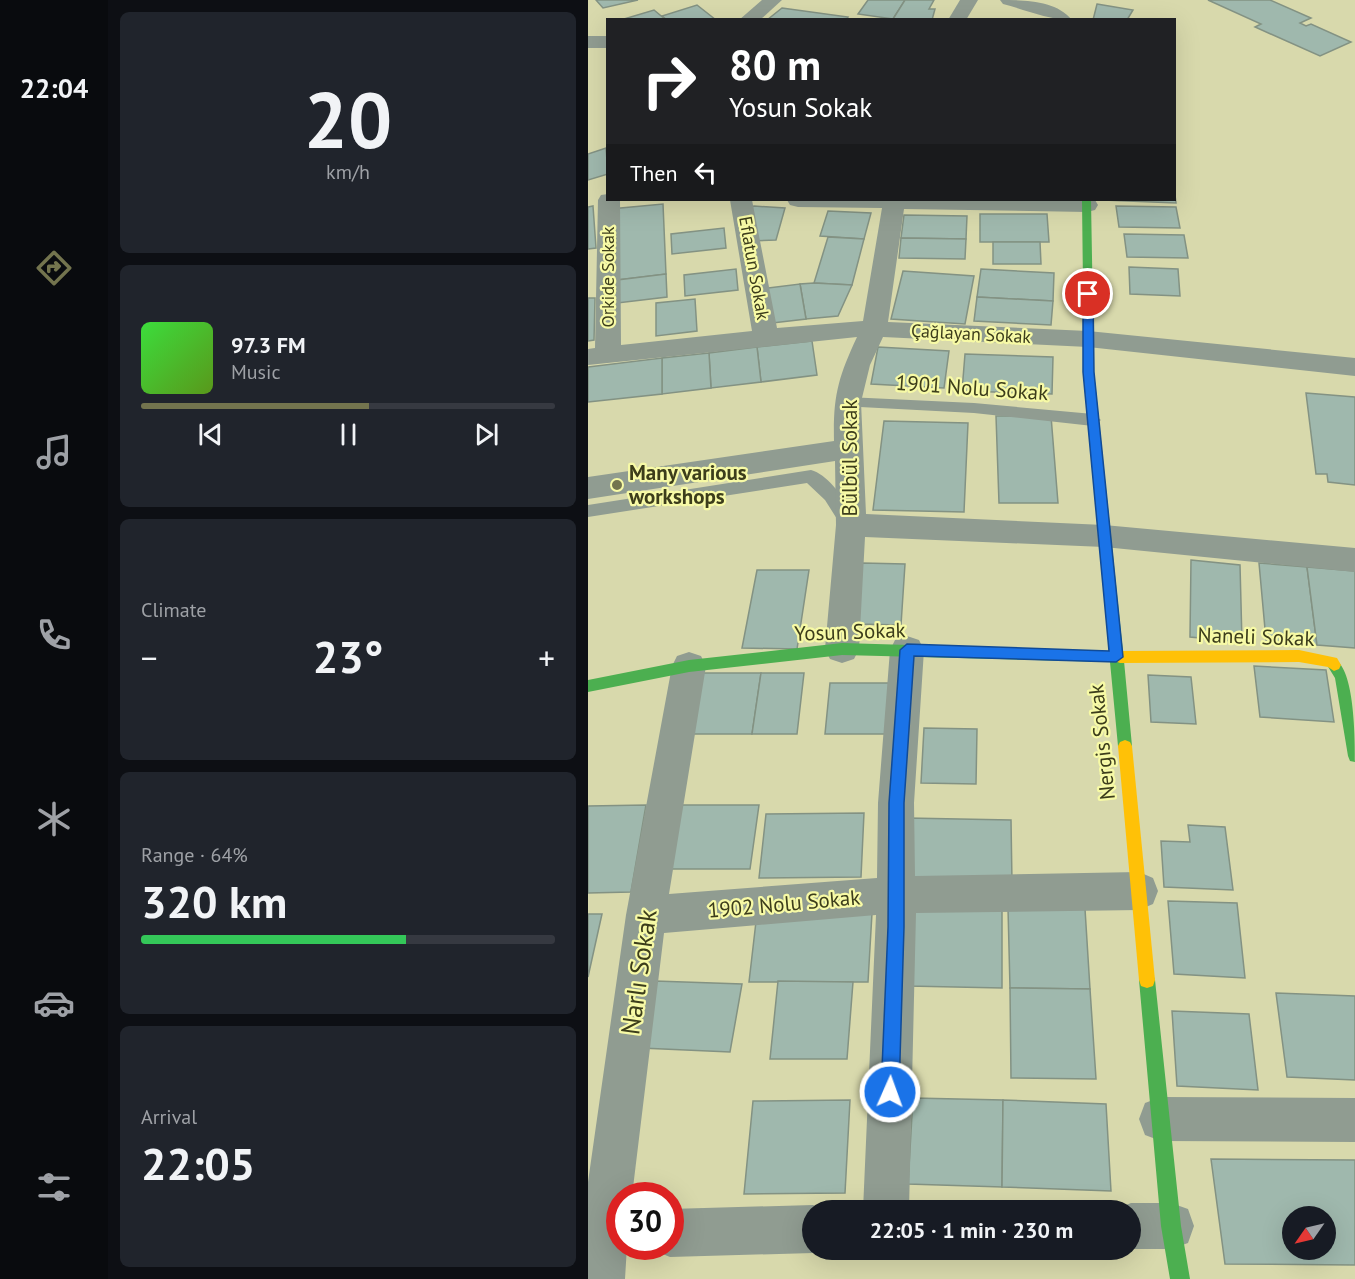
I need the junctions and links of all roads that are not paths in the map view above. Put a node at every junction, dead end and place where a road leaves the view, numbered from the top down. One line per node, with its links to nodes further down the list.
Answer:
1 (773, 0): 4 (street)
2 (969, 0): 5 (street)
3 (1010, 0): 6 (street)
4 (750, 18)
5 (958, 18)
6 (1060, 18)
7 (588, 42): 8 (street)
8 (606, 42)
9 (588, 197): 10 (street)
10 (606, 198)
11 (608, 201): 18 (street, Orkide Sokak)
12 (741, 201): 16 (street, Eflatun Sokak)
13 (894, 201): 14 (street); 15 (street, Bülbül Sokak)
14 (1086, 202): 17 (street, Nergis Sokak)
15 (874, 329): 16 (street, Çağlayan Sokak); 17 (street, Çağlayan Sokak); 20 (street, Bülbül Sokak)
16 (766, 337): 18 (street, Çağlayan Sokak)
17 (1088, 339): 19 (street, Çağlayan Sokak); 21 (street, Nergis Sokak)
18 (598, 356)
19 (1355, 367)
20 (847, 402): 21 (lane, 1901 Nolu Sokak); 22 (street, Bülbül Sokak)
21 (1093, 420): 26 (street, Nergis Sokak)
22 (848, 449): 23 (street); 25 (street, Bülbül Sokak)
23 (588, 489)
24 (588, 511): 25 (lane)
25 (850, 525): 26 (street); 28 (street, Bülbül Sokak)
26 (1104, 536): 27 (street); 30 (street, Nergis Sokak)
27 (1355, 560)
28 (842, 649): 29 (street, Yosun Sokak); 31 (street, Yosun Sokak)
29 (907, 650): 30 (street, Yosun Sokak); 35 (street)
30 (1116, 657): 33 (street, Naneli Sokak); 34 (street, Nergis Sokak)
31 (689, 666): 32 (street, Yosun Sokak); 36 (street, Narlı Sokak)
32 (588, 686)
33 (1355, 756)
34 (1139, 891): 35 (street, 1902 Nolu Sokak); 37 (street, Nergis Sokak)
35 (896, 895): 36 (street, 1902 Nolu Sokak); 39 (street)
36 (646, 915): 43 (street, Narlı Sokak)
37 (1161, 1119): 38 (street); 40 (street, Nergis Sokak)
38 (1355, 1120)
39 (886, 1200)
40 (1151, 1226): 44 (street, Nergis Sokak)
41 (802, 1228): 42 (street)
42 (684, 1233)
43 (603, 1246)
44 (1180, 1279)

